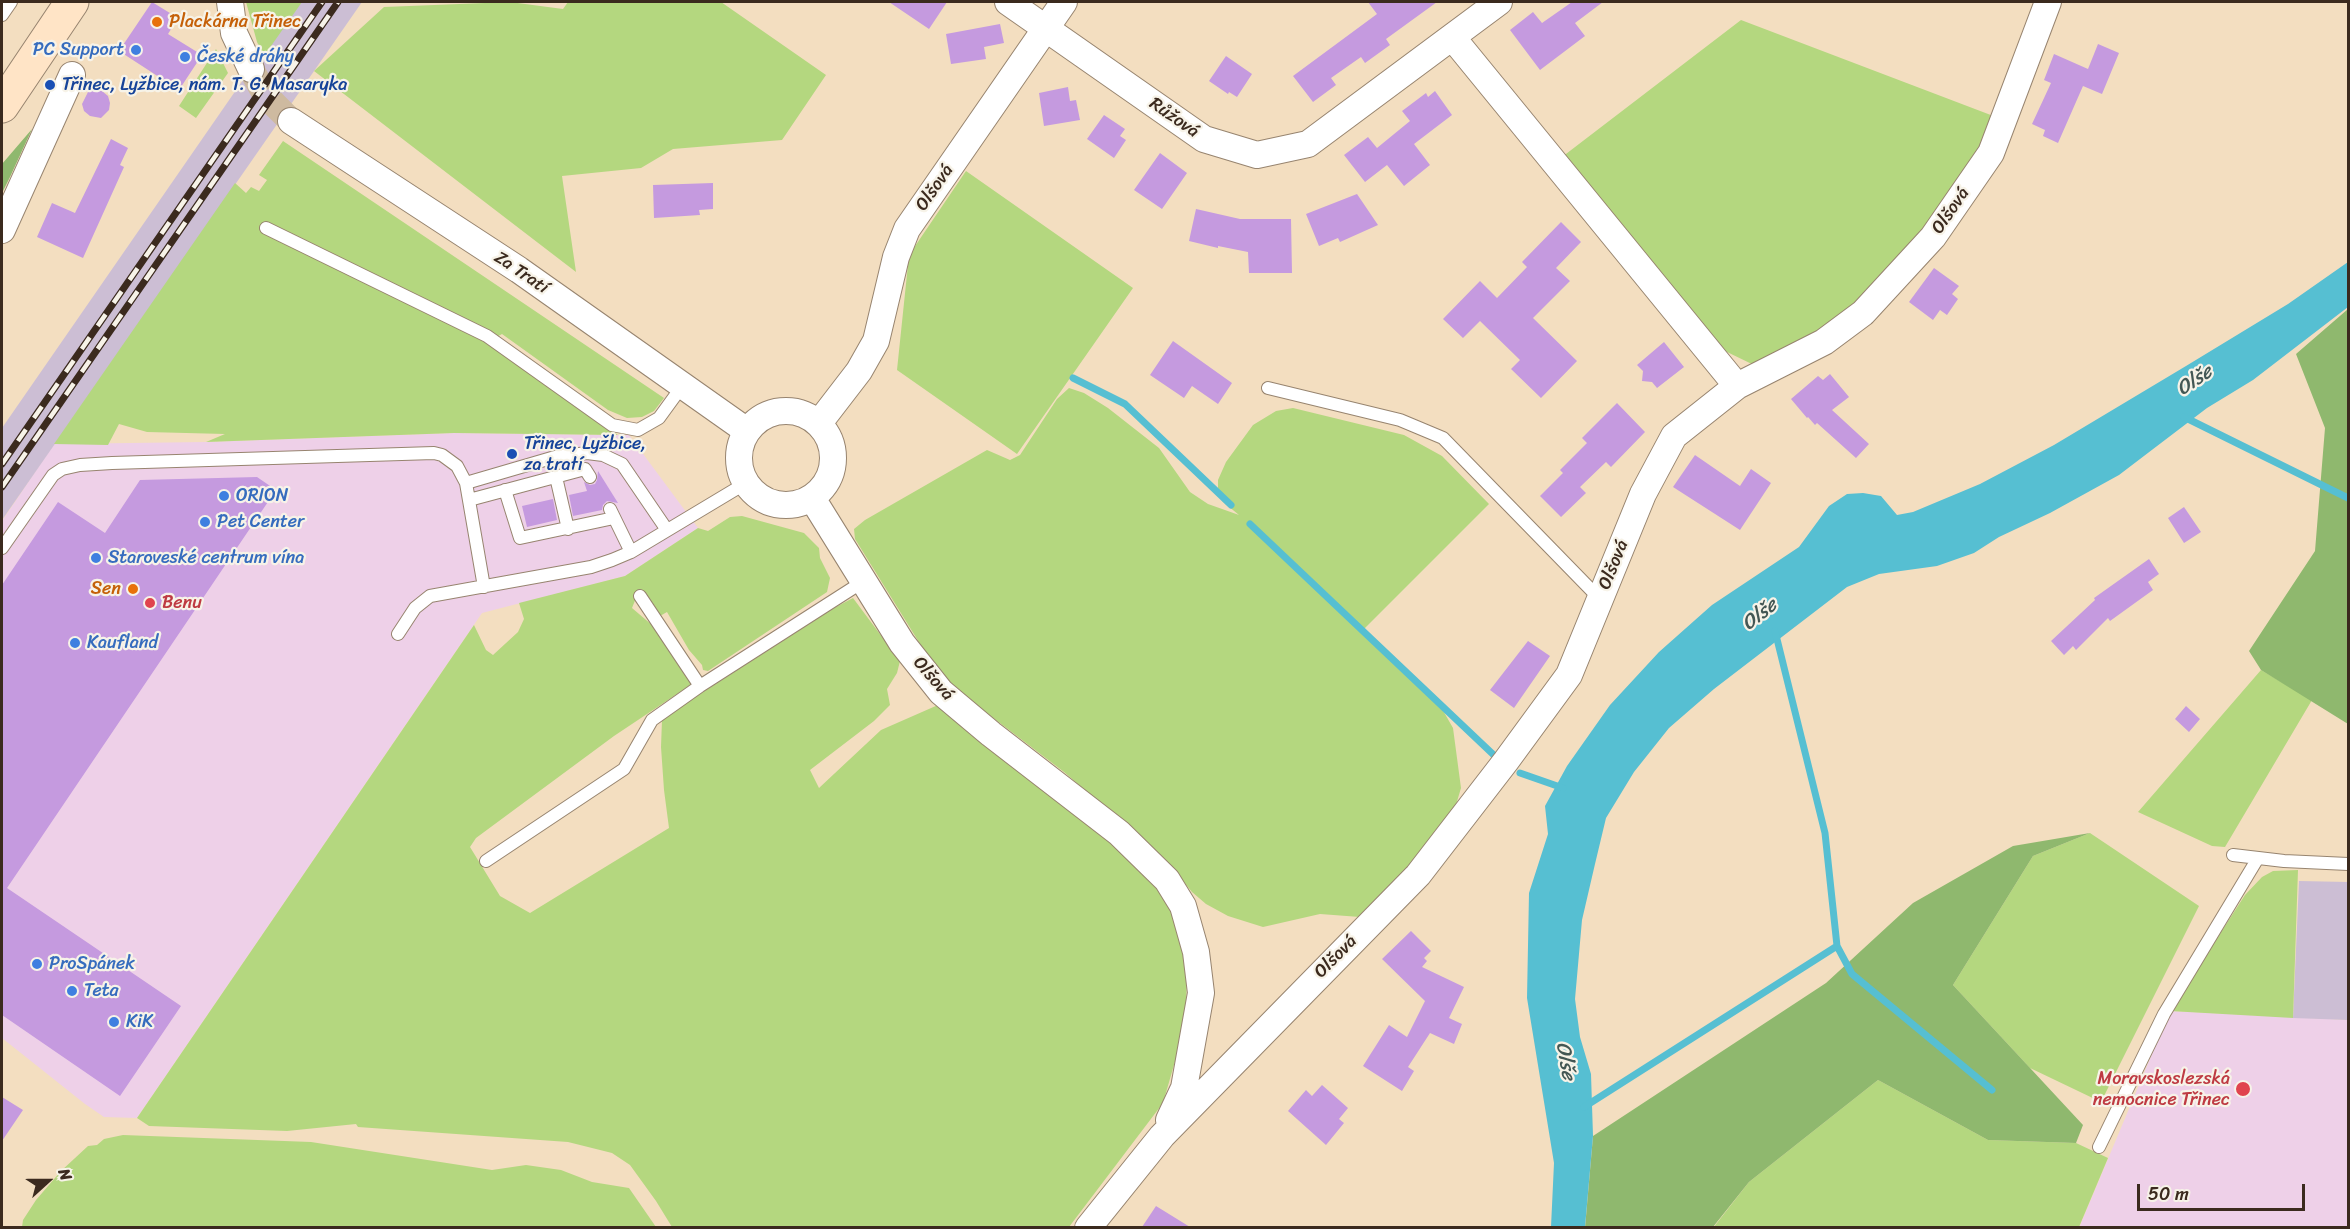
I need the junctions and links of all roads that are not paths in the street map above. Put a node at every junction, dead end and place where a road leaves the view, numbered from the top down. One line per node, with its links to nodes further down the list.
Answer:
1 (10, 2): 8 (lane)
2 (72, 2): 13 (main road)
3 (230, 2): 11 (street)
4 (1008, 2): 9 (street, Růžová)
5 (1064, 2): 9 (street, Olšová)
6 (1499, 2): 10 (street, Růžová)
7 (2048, 2): 18 (street, Olšová)
8 (2, 15)
9 (1046, 28): 10 (street, Růžová); 20 (street, Olšová)
10 (1452, 37): 18 (street)
11 (250, 69)
12 (72, 75): 16 (street)
13 (2, 106)
14 (291, 121): 17 (street, Za Tratí)
15 (266, 228): 17 (lane)
16 (2, 230)
17 (683, 385): 21 (street, Za Tratí)
18 (1737, 386): 36 (street, Olšová)
19 (1268, 388): 36 (lane)
20 (819, 423): 21 (street); 27 (street)
21 (747, 431): 25 (street)
22 (556, 477): 23 (lane); 26 (lane); 29 (lane)
23 (590, 477)
24 (466, 483): 28 (lane); 30 (lane); 31 (lane)
25 (746, 483): 27 (street); 30 (lane)
26 (505, 490): 28 (lane); 29 (lane)
27 (812, 498): 33 (street, Olšová)
28 (469, 500): 34 (lane)
29 (568, 529): 32 (lane)
30 (667, 530): 32 (lane)
31 (2, 548)
32 (631, 552): 34 (lane)
33 (864, 581): 38 (lane); 43 (street, Olšová)
34 (484, 587): 37 (lane)
35 (640, 596): 38 (lane)
36 (1600, 599): 43 (street, Olšová)
37 (398, 634)
38 (700, 686): 41 (lane)
39 (2233, 855): 40 (lane)
40 (2258, 858): 42 (lane); 44 (lane)
41 (486, 861)
42 (2349, 864)
43 (1162, 1137): 45 (street, Olšová)
44 (2099, 1147)
45 (1088, 1227)

